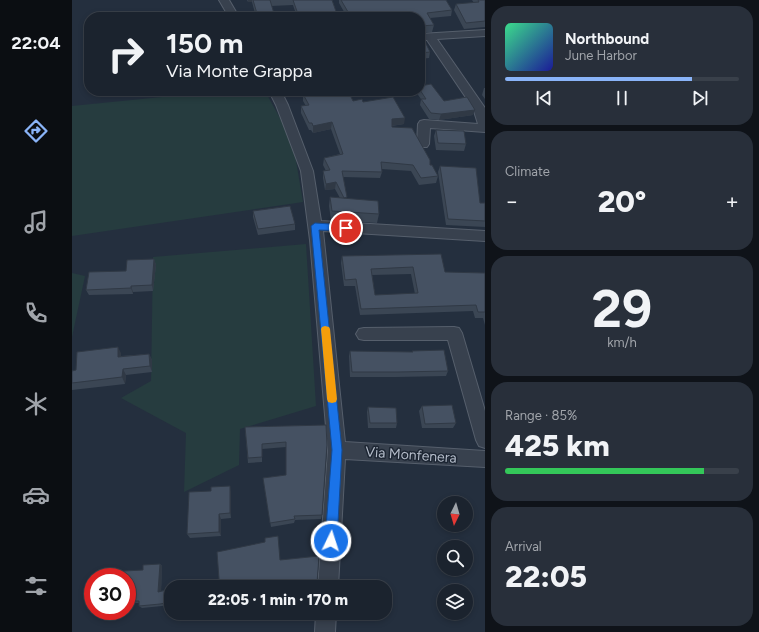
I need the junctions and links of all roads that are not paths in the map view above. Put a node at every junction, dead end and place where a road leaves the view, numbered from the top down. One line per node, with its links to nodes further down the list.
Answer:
1 (224, 0): 2 (street)
2 (231, 12)
3 (485, 33): 4 (street)
4 (425, 37): 6 (street)
5 (278, 96): 8 (street)
6 (485, 127): 7 (street)
7 (423, 144)
8 (315, 226): 9 (street); 12 (street)
9 (485, 236)
10 (364, 334): 11 (street)
11 (485, 440)
12 (337, 450): 13 (street, Via Monfenera); 14 (street)
13 (485, 459)
14 (328, 580)
15 (326, 620): 16 (street)
16 (325, 632)

